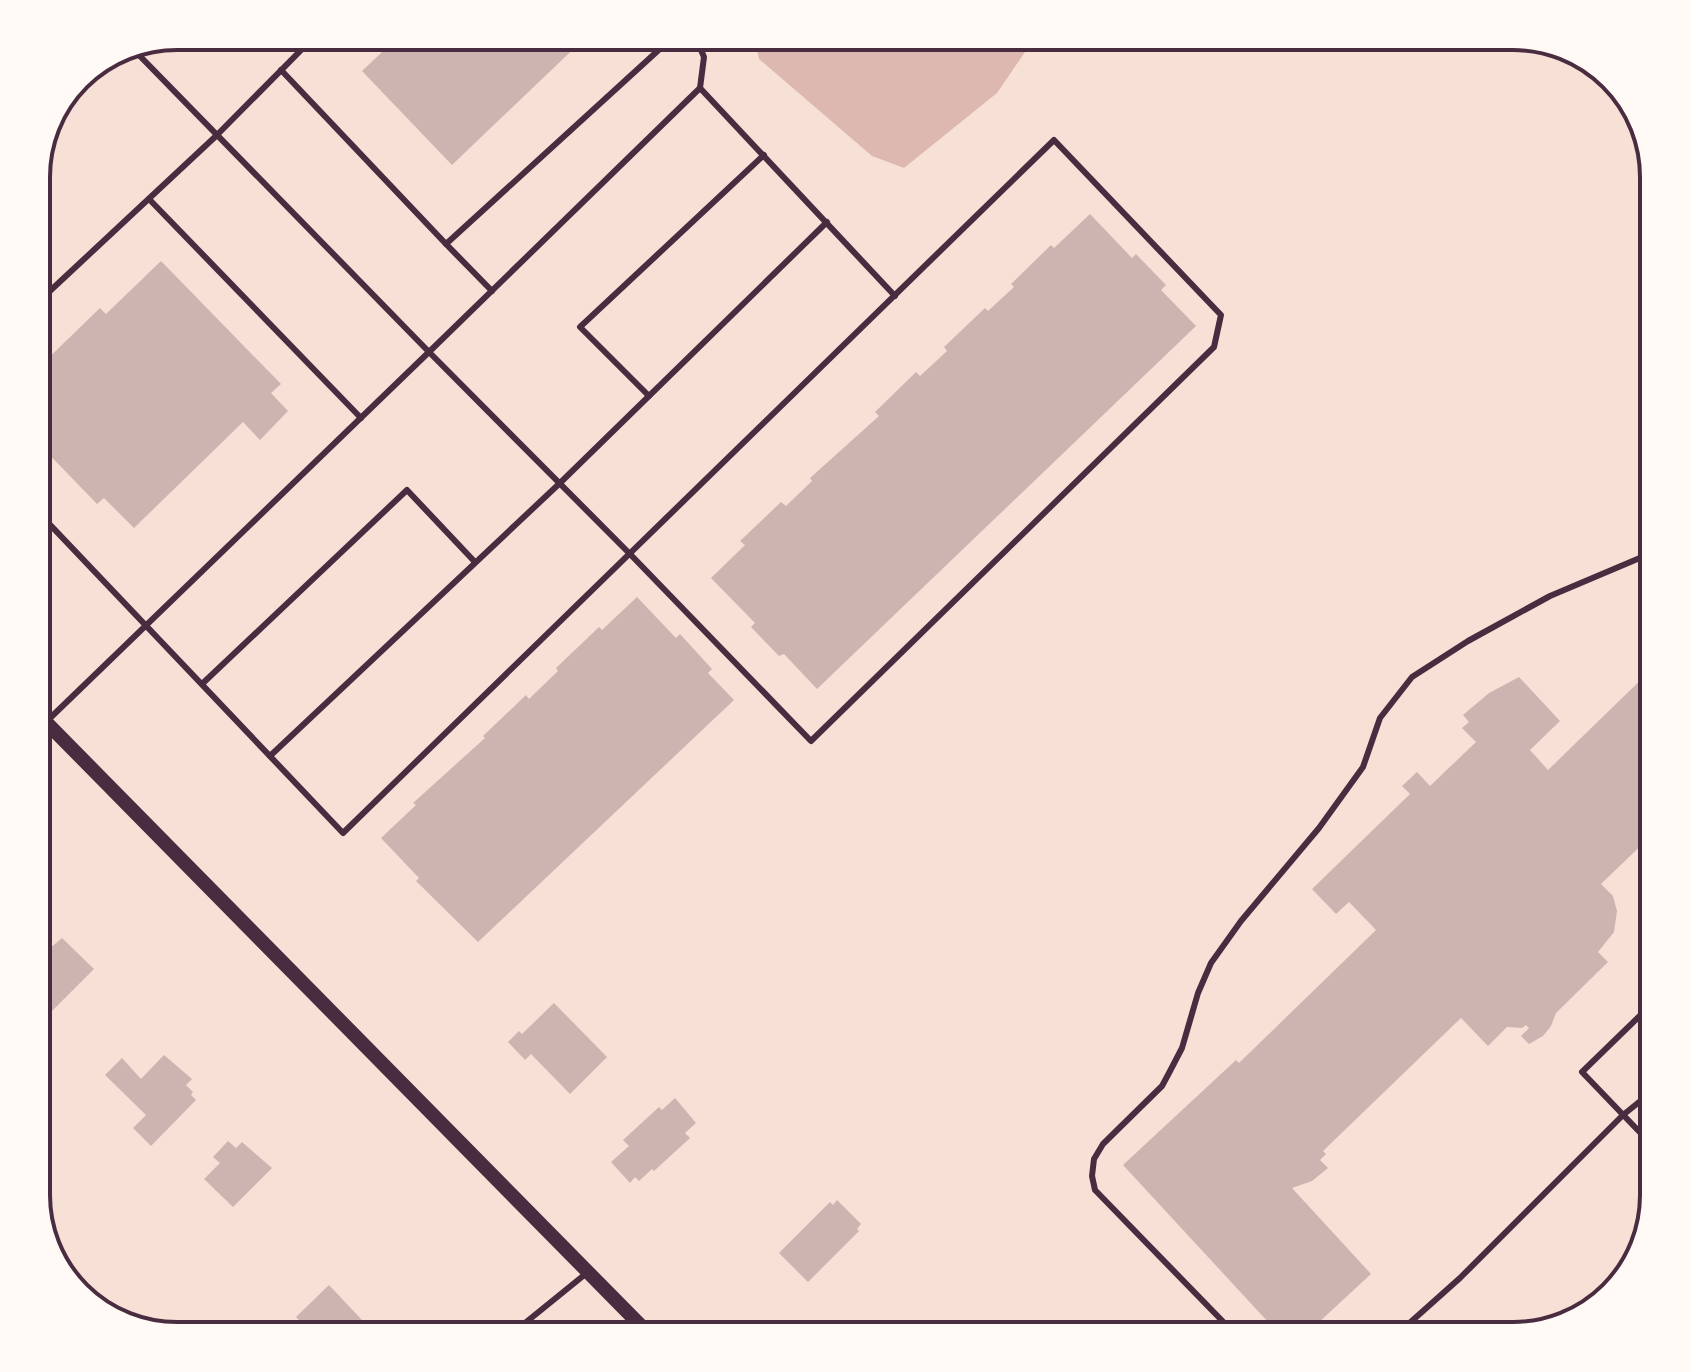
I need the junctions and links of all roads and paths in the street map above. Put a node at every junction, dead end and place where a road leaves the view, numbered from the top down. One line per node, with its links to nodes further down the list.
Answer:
1 (301, 50): 5 (lane)
2 (659, 50): 11 (lane)
3 (701, 50): 6 (lane)
4 (140, 56): 7 (lane)
5 (281, 70): 7 (lane); 11 (lane)
6 (700, 88): 8 (lane); 13 (lane)
7 (216, 136): 9 (lane); 15 (lane)
8 (764, 155): 10 (lane); 16 (lane)
9 (149, 199): 12 (lane); 17 (lane)
10 (827, 222): 14 (lane); 16 (lane)
11 (446, 244): 13 (lane)
12 (50, 291)
13 (492, 291): 15 (lane)
14 (895, 296): 20 (lane); 20 (lane)
15 (429, 352): 17 (lane); 18 (lane)
16 (649, 396): 18 (lane)
17 (361, 418): 23 (lane)
18 (560, 483): 20 (lane); 22 (lane)
19 (50, 525): 23 (lane)
20 (630, 554): 27 (lane)
21 (1640, 558): 35 (lane)
22 (474, 561): 24 (lane); 27 (lane)
23 (146, 626): 24 (lane); 25 (lane)
24 (202, 684): 27 (lane)
25 (50, 709)
26 (50, 726): 32 (street)
27 (270, 756)
28 (1640, 1016): 30 (lane)
29 (1640, 1101): 30 (lane)
30 (1623, 1115): 31 (lane); 36 (lane)
31 (1640, 1133)
32 (588, 1272): 33 (lane); 34 (street)
33 (526, 1322)
34 (637, 1322)
35 (1223, 1322)
36 (1411, 1322)

